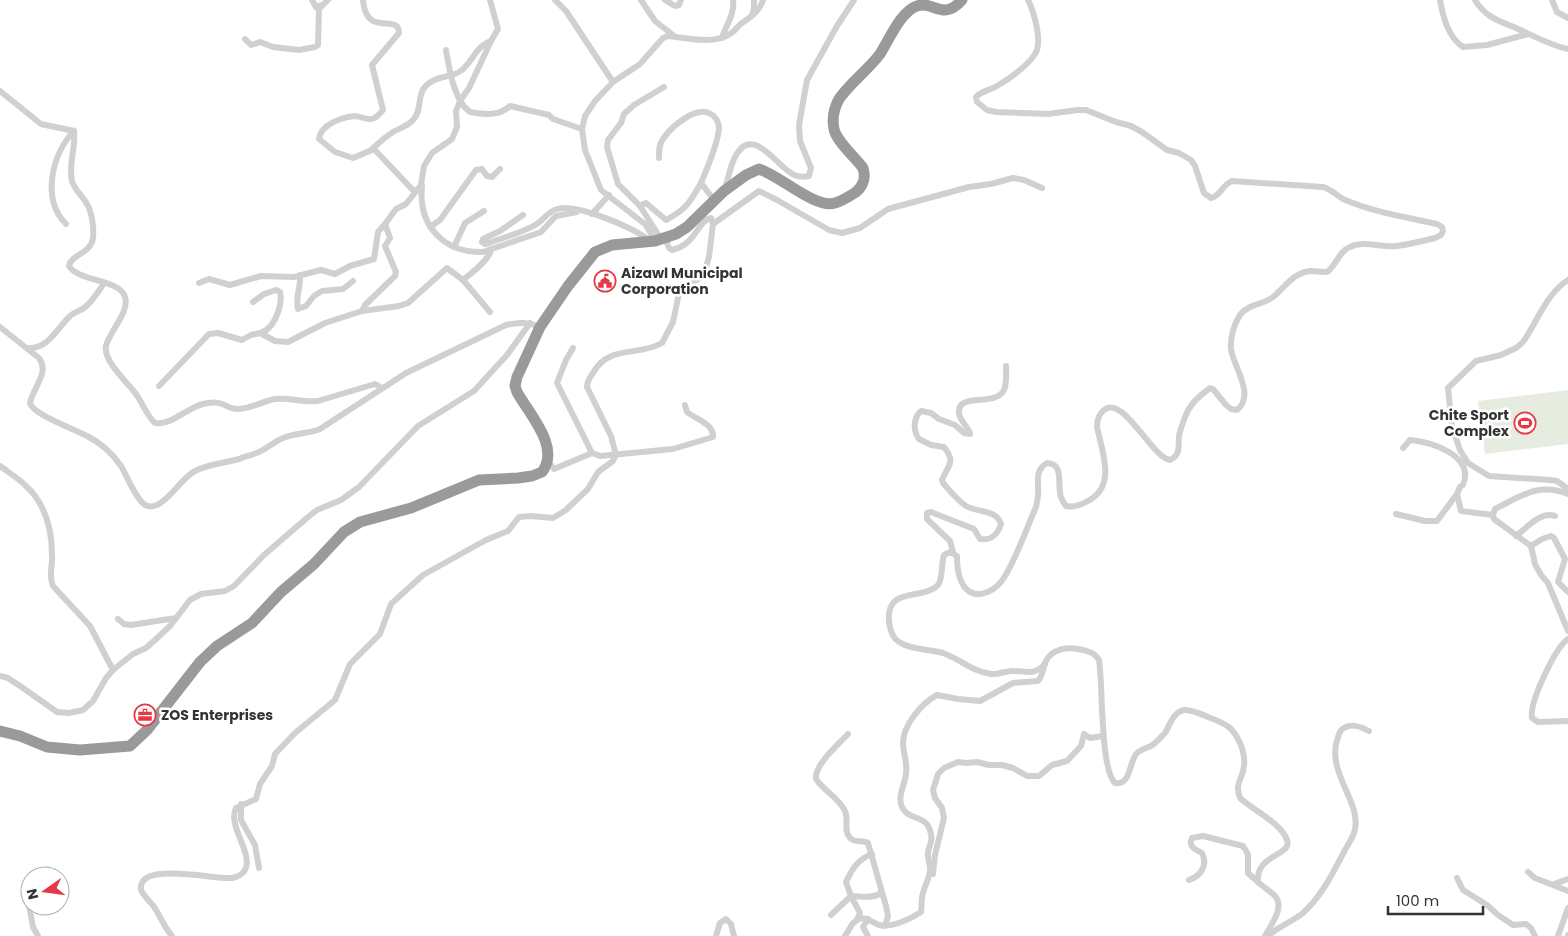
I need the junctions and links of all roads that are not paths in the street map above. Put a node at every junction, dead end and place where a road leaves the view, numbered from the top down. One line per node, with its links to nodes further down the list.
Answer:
1 (312, 0): 17 (street)
2 (363, 0): 34 (street)
3 (490, 0): 24 (street)
4 (555, 0): 28 (street)
5 (641, 0): 21 (street)
6 (665, 0): 7 (street)
7 (681, 0)
8 (733, 0): 22 (street)
9 (754, 0): 19 (street)
10 (763, 0): 19 (street)
11 (854, 0): 41 (street)
12 (962, 0): 41 (highway)
13 (1028, 0): 87 (street)
14 (1440, 0): 20 (street)
15 (1475, 0): 20 (street)
16 (1552, 0): 18 (street)
17 (325, 2): 23 (street)
18 (1568, 18)
19 (750, 19): 22 (street)
20 (1528, 34): 25 (street)
21 (676, 37): 22 (street); 28 (street)
22 (722, 38)
23 (245, 39)
24 (491, 40): 27 (street); 31 (street)
25 (1568, 49)
26 (446, 50): 27 (street)
27 (451, 74): 31 (street); 34 (street)
28 (613, 82): 32 (street)
29 (664, 87): 44 (street)
30 (0, 91): 33 (street)
31 (460, 101): 32 (street); 37 (street)
32 (582, 129): 42 (street)
33 (74, 131): 49 (street); 60 (street)
34 (372, 149): 40 (street)
35 (659, 158): 38 (street)
36 (500, 169): 52 (street)
37 (422, 182): 40 (street); 52 (street)
38 (701, 183): 43 (street); 44 (street)
39 (1042, 188): 51 (street)
40 (418, 190): 50 (street)
41 (724, 191): 43 (highway)
42 (609, 195): 47 (street); 53 (street)
43 (714, 200): 53 (highway)
44 (640, 206): 53 (street)
45 (484, 211): 54 (street)
46 (581, 211): 47 (street); 48 (street); 55 (street)
47 (592, 214): 53 (street)
48 (523, 215)
49 (66, 224)
50 (385, 224): 56 (street); 63 (street)
51 (713, 224): 53 (street); 76 (street)
52 (430, 227): 54 (street)
53 (659, 239): 65 (highway)
54 (454, 247): 55 (street)
55 (491, 249): 57 (street)
56 (300, 276): 59 (street); 61 (street)
57 (463, 280): 63 (street); 64 (street)
58 (1568, 280): 79 (street)
59 (353, 281)
60 (104, 283): 68 (street); 72 (street)
61 (199, 283)
62 (253, 302): 67 (street)
63 (362, 311): 67 (street)
64 (490, 312)
65 (535, 325): 72 (street); 77 (highway); 89 (street)
66 (0, 327): 68 (street)
67 (260, 334): 71 (street)
68 (26, 348): 72 (street)
69 (573, 348): 75 (street)
70 (1006, 366): 87 (street)
71 (159, 386)
72 (382, 388)
73 (685, 405): 76 (street)
74 (1403, 448): 80 (street)
75 (592, 454): 76 (street); 77 (street)
76 (616, 454): 101 (street)
77 (548, 461): 97 (highway)
78 (0, 466): 94 (street)
79 (1568, 489)
80 (1457, 494): 82 (street); 83 (street)
81 (1568, 494): 83 (street)
82 (1396, 514)
83 (1492, 515): 85 (street)
84 (1555, 516): 85 (street)
85 (1516, 536): 86 (street)
86 (1531, 546): 88 (street); 91 (street)
87 (953, 552): 93 (street)
88 (1568, 592)
89 (176, 618): 90 (street); 94 (street)
90 (118, 619)
91 (1568, 631)
92 (1568, 639): 96 (street)
93 (1045, 664): 100 (street); 105 (street)
94 (113, 670): 95 (street)
95 (0, 676)
96 (1568, 721)
97 (0, 731)
98 (1369, 731): 126 (street)
99 (848, 734): 102 (street)
100 (1103, 736): 105 (street); 109 (street)
101 (241, 804): 103 (street); 121 (street)
102 (872, 854): 111 (street); 113 (street)
103 (259, 868)
104 (1528, 872): 110 (street)
105 (929, 878): 119 (street)
106 (1457, 878): 127 (street)
107 (1568, 879): 110 (street)
108 (1189, 880): 109 (street)
109 (1258, 882): 126 (street)
110 (1554, 884): 112 (street)
111 (882, 888): 113 (street); 119 (street)
112 (1568, 890)
113 (851, 896): 115 (street); 117 (street)
114 (1568, 908): 128 (street)
115 (831, 915)
116 (30, 916): 120 (street)
117 (857, 919): 118 (street); 124 (street)
118 (868, 919): 119 (street); 125 (street)
119 (885, 926)
120 (38, 936)
121 (172, 936)
122 (716, 936): 123 (street)
123 (734, 936)
124 (845, 936)
125 (868, 936)
126 (1267, 936)
127 (1535, 936)
128 (1558, 936)

